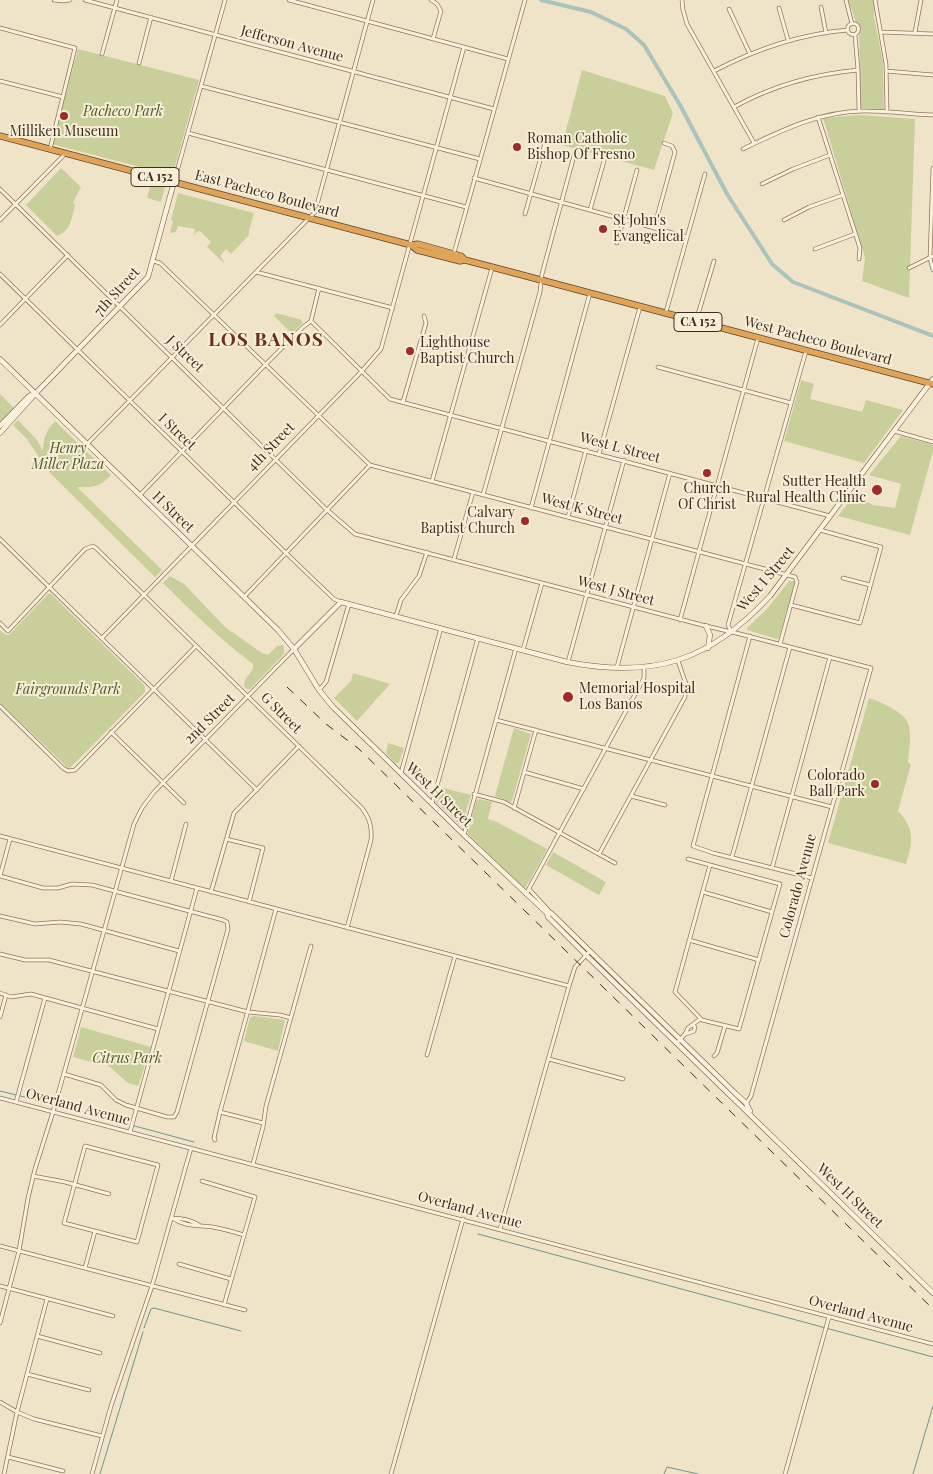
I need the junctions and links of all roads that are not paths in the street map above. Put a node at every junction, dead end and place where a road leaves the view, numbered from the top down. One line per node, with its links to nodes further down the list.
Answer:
1 (54, 0): 2 (street)
2 (70, 0)
3 (85, 0): 15 (street, Jefferson Avenue)
4 (117, 0): 15 (street)
5 (225, 0): 26 (street)
6 (289, 0): 19 (street)
7 (373, 0): 19 (street)
8 (431, 0): 29 (street)
9 (525, 0): 34 (street)
10 (682, 0): 37 (street)
11 (846, 0): 20 (street)
12 (875, 0): 23 (street)
13 (921, 0): 24 (street)
14 (821, 6): 25 (street)
15 (115, 7): 18 (street, Jefferson Avenue); 32 (street)
16 (779, 8): 30 (street)
17 (729, 9): 33 (street)
18 (151, 17): 26 (street, Jefferson Avenue); 35 (street)
19 (367, 21): 29 (street); 39 (street)
20 (852, 24): 22 (street); 28 (street)
21 (0, 28): 43 (street)
22 (848, 30): 25 (street); 28 (street)
23 (881, 32): 24 (street); 38 (street)
24 (915, 32): 27 (street)
25 (826, 33): 30 (street)
26 (215, 34): 39 (street, Jefferson Avenue); 42 (street)
27 (933, 34)
28 (855, 35): 36 (street)
29 (433, 39): 31 (street)
30 (788, 40): 33 (street)
31 (464, 47): 34 (street); 44 (street, 4th Street)
32 (102, 54)
33 (750, 54): 37 (street)
34 (508, 59): 46 (street)
35 (138, 63)
36 (858, 70): 45 (street); 47 (street)
37 (714, 71): 45 (street)
38 (886, 71): 40 (street); 48 (street)
39 (353, 72): 44 (street, Jefferson Avenue); 51 (street)
40 (933, 75)
41 (0, 81): 43 (street)
42 (201, 86): 51 (street); 52 (street)
43 (63, 97): 58 (street)
44 (450, 98): 46 (street, Jefferson Avenue); 57 (street, 4th Street)
45 (734, 107): 56 (street)
46 (494, 109): 63 (street)
47 (859, 111): 48 (street); 50 (street)
48 (887, 112): 49 (street)
49 (933, 115)
50 (818, 117): 56 (street); 62 (street)
51 (339, 122): 57 (street); 67 (street)
52 (188, 133): 67 (street); 70 (street)
53 (0, 136): 58 (highway, East Pacheco Boulevard / CA 152)
54 (545, 143): 73 (street)
55 (664, 143): 85 (street)
56 (754, 143): 59 (street)
57 (437, 148): 63 (street); 75 (street, 4th Street)
58 (50, 149): 61 (highway, East Pacheco Boulevard / CA 152)
59 (743, 149)
60 (575, 152): 76 (street)
61 (65, 153): 70 (highway, East Pacheco Boulevard / CA 152); 77 (street)
62 (830, 155): 71 (street); 74 (street)
63 (480, 159): 69 (street)
64 (604, 160): 79 (street)
65 (933, 168): 93 (street)
66 (637, 170): 82 (street)
67 (327, 171): 75 (street); 81 (street)
68 (705, 174): 87 (street)
69 (474, 178): 73 (street); 78 (street)
70 (174, 182): 81 (highway, East Pacheco Boulevard / CA 152); 95 (street, 7th Street)
71 (762, 184)
72 (0, 189): 77 (street, J Street)
73 (530, 194): 76 (street); 80 (street)
74 (843, 194): 84 (street); 86 (street)
75 (424, 196): 78 (street); 89 (street, 4th Street)
76 (561, 203): 79 (street); 102 (street)
77 (15, 204): 83 (street); 91 (street, J Street)
78 (466, 207): 92 (street)
79 (590, 210): 82 (street)
80 (525, 214)
81 (309, 218): 89 (highway, East Pacheco Boulevard / CA 152); 100 (street)
82 (623, 219): 85 (street); 88 (street)
83 (0, 220)
84 (784, 220)
85 (654, 228): 87 (street)
86 (856, 234): 90 (street); 94 (street)
87 (687, 237): 109 (street)
88 (617, 243)
89 (411, 245): 92 (highway, East Pacheco Boulevard / CA 152); 92 (highway, East Pacheco Boulevard / CA 152); 108 (street, 4th Street)
90 (815, 249)
91 (68, 255): 105 (street); 107 (street, J Street)
92 (453, 256): 97 (highway, West Pacheco Boulevard / CA 152)
93 (931, 257): 98 (street); 99 (street)
94 (859, 259)
95 (153, 261): 107 (street, 7th Street); 110 (street)
96 (714, 261): 112 (street)
97 (492, 267): 102 (highway, West Pacheco Boulevard / CA 152); 131 (street)
98 (909, 268)
99 (933, 270)
100 (255, 272): 103 (street); 110 (street)
101 (0, 274): 105 (street, I Street)
102 (541, 280): 104 (highway, West Pacheco Boulevard / CA 152); 133 (street)
103 (319, 288): 108 (street); 113 (street)
104 (590, 293): 106 (highway, West Pacheco Boulevard / CA 152); 136 (street)
105 (26, 299): 114 (street); 116 (street, I Street)
106 (640, 306): 109 (highway, West Pacheco Boulevard / CA 152); 141 (street)
107 (120, 307): 116 (street, 7th Street); 118 (street, J Street)
108 (393, 308): 122 (street, 4th Street)
109 (666, 313): 112 (highway, West Pacheco Boulevard / CA 152)
110 (215, 314): 118 (street); 120 (street)
111 (424, 316): 127 (street)
112 (696, 321): 115 (highway, West Pacheco Boulevard / CA 152)
113 (311, 322): 120 (street); 122 (street, West L Street)
114 (0, 326)
115 (758, 338): 117 (highway, West Pacheco Boulevard / CA 152); 124 (street)
116 (78, 350): 125 (street, 7th Street); 126 (street, I Street)
117 (806, 351): 123 (highway, West Pacheco Boulevard / CA 152); 128 (street)
118 (172, 357): 126 (street); 129 (street, J Street)
119 (0, 359): 125 (street, H Street)
120 (266, 364): 129 (street); 130 (street)
121 (658, 367): 124 (street)
122 (361, 372): 127 (street, West L Street); 130 (street, 4th Street)
123 (932, 382): 134 (street, West I Street)
124 (745, 390): 128 (street); 147 (street)
125 (36, 394): 132 (street, 7th Street); 135 (street, 7th Street); 138 (street, H Street)
126 (129, 400): 138 (street); 140 (street, I Street)
127 (403, 402): 131 (street, West L Street)
128 (791, 403): 151 (street)
129 (224, 408): 140 (street); 142 (street, J Street)
130 (318, 415): 142 (street, 4th Street); 144 (street)
131 (451, 415): 133 (street, West L Street); 146 (street)
132 (0, 426)
133 (502, 428): 136 (street, West L Street); 149 (street)
134 (894, 431): 137 (street); 155 (street, West I Street)
135 (0, 433)
136 (550, 441): 139 (street, West L Street); 153 (street)
137 (933, 442)
138 (87, 444): 150 (street, H Street)
139 (586, 450): 141 (street, West L Street); 156 (street)
140 (181, 451): 150 (street); 152 (street, I Street)
141 (599, 454): 143 (street, West L Street)
142 (276, 459): 152 (street, 4th Street); 154 (street, J Street)
143 (624, 460): 145 (street, West L Street); 157 (street)
144 (370, 465): 146 (street, West K Street); 154 (street)
145 (670, 473): 147 (street, West L Street); 161 (street)
146 (432, 481): 148 (street, West K Street)
147 (718, 486): 151 (street, West L Street); 164 (street)
148 (473, 492): 149 (street, West K Street); 166 (street)
149 (483, 494): 153 (street, West K Street)
150 (140, 495): 162 (street, H Street)
151 (764, 499): 155 (street, West L Street); 167 (street)
152 (234, 502): 162 (street, 4th Street); 165 (street, I Street)
153 (531, 508): 156 (street, West K Street)
154 (327, 510): 159 (street, J Street); 165 (street)
155 (830, 516): 158 (street, West I Street)
156 (568, 517): 157 (street, West K Street)
157 (605, 527): 161 (street, West K Street); 174 (street)
158 (820, 530): 168 (street, West I Street); 171 (street)
159 (355, 534): 163 (street, West J Street)
160 (0, 539): 172 (street)
161 (652, 540): 164 (street, West K Street); 179 (street)
162 (192, 546): 173 (street, 4th Street); 175 (street, H Street)
163 (427, 552): 166 (street, West J Street); 180 (street)
164 (699, 552): 167 (street, West K Street); 181 (street)
165 (286, 554): 175 (street); 176 (street, I Street)
166 (454, 559): 170 (street, West J Street)
167 (745, 565): 168 (street, West K Street); 185 (street)
168 (787, 575): 178 (street); 185 (street, West I Street)
169 (842, 578): 171 (street)
170 (542, 583): 174 (street, West J Street); 195 (street)
171 (870, 585): 178 (street)
172 (49, 587): 173 (street, G Street); 182 (street); 187 (street)
173 (144, 595): 187 (street, 4th Street); 190 (street, G Street)
174 (586, 595): 179 (street, West J Street); 198 (street)
175 (244, 597): 194 (street, H Street)
176 (341, 602): 177 (street, West I Street); 194 (street, 2nd Street)
177 (349, 604): 180 (street, West I Street); 203 (street)
178 (791, 605): 189 (street)
179 (633, 607): 181 (street, West J Street); 201 (street)
180 (396, 616): 184 (street, West I Street)
181 (680, 620): 183 (street, West J Street)
182 (0, 623)
183 (706, 626): 185 (street, West J Street); 193 (street)
184 (441, 628): 188 (street, West I Street); 214 (street)
185 (732, 632): 186 (street, West J Street); 193 (street, West I Street)
186 (750, 636): 189 (street, West J Street); 215 (street)
187 (102, 638): 202 (street)
188 (478, 638): 192 (street, West I Street); 224 (street)
189 (780, 644): 191 (street, West J Street)
190 (196, 646): 202 (street); 204 (street, G Street)
191 (790, 647): 196 (street, West J Street); 217 (street)
192 (516, 648): 195 (street, West I Street); 206 (street)
193 (708, 648): 197 (street, West I Street)
194 (294, 649): 203 (street, H Street); 204 (street, 2nd Street)
195 (523, 650): 198 (street, West I Street)
196 (830, 657): 200 (street, West J Street); 222 (street)
197 (678, 661): 199 (street, West I Street); 212 (street)
198 (568, 662): 201 (street, West I Street)
199 (644, 668): 201 (street, West I Street); 211 (street)
200 (871, 668): 226 (street, Colorado Avenue)
201 (616, 669)
202 (153, 689): 208 (street); 209 (street)
203 (319, 690): 214 (street, West H Street)
204 (248, 696): 209 (street, 2nd Street); 210 (street, G Street)
205 (0, 706): 208 (street)
206 (496, 720): 207 (street); 220 (street)
207 (536, 730): 211 (street); 213 (street)
208 (111, 732): 216 (street)
209 (205, 739): 216 (street, 2nd Street); 219 (street)
210 (299, 746): 219 (street); 256 (street, G Street)
211 (606, 748): 212 (street); 218 (street)
212 (651, 759): 215 (street); 221 (street)
213 (524, 772): 218 (street); 227 (street)
214 (400, 773): 224 (street, West H Street)
215 (711, 775): 217 (street); 235 (street)
216 (163, 783): 223 (street); 239 (street, 2nd Street)
217 (752, 785): 222 (street); 235 (street)
218 (584, 789): 229 (street)
219 (257, 790): 233 (street)
220 (474, 794): 227 (street); 230 (street)
221 (631, 796): 225 (street); 234 (street)
222 (792, 796): 226 (street); 240 (street)
223 (184, 803)
224 (432, 804): 230 (street, West H Street)
225 (665, 805)
226 (832, 807): 242 (street, Colorado Avenue)
227 (514, 808): 229 (street)
228 (186, 824): 243 (street)
229 (560, 832): 234 (street); 245 (street)
230 (464, 835): 249 (street, West H Street)
231 (0, 836): 232 (street)
232 (10, 839): 239 (street); 241 (street)
233 (226, 839): 247 (street); 250 (street)
234 (599, 854): 237 (street)
235 (732, 857): 240 (street)
236 (688, 859): 238 (street)
237 (615, 863)
238 (710, 865): 248 (street); 253 (street)
239 (121, 868): 243 (street); 246 (street, 2nd Street)
240 (772, 868): 242 (street)
241 (0, 876): 246 (street)
242 (812, 878): 289 (street, Colorado Avenue)
243 (171, 881): 244 (street)
244 (197, 888): 247 (street); 252 (street)
245 (529, 889): 249 (street); 254 (street)
246 (115, 891): 252 (street); 257 (street, 2nd Street)
247 (211, 892): 250 (street)
248 (703, 892): 253 (street); 258 (street)
249 (526, 894): 254 (street, West H Street)
250 (249, 902): 251 (street)
251 (276, 909): 256 (street); 273 (street)
252 (191, 911): 260 (street); 271 (street)
253 (772, 912): 264 (street)
254 (549, 913): 261 (street, West H Street)
255 (0, 916): 257 (street)
256 (347, 928): 263 (street)
257 (104, 931): 260 (street); 265 (street, 2nd Street)
258 (689, 940): 264 (street); 276 (street)
259 (311, 946): 275 (street)
260 (180, 951): 267 (street)
261 (588, 953): 266 (street); 281 (street, West H Street)
262 (0, 954): 265 (street)
263 (454, 956): 266 (street); 282 (street)
264 (759, 960): 278 (street)
265 (92, 971): 267 (street); 272 (street, 2nd Street)
266 (569, 986): 284 (street)
267 (168, 991): 271 (street); 279 (street)
268 (0, 993): 269 (street)
269 (6, 995): 270 (street); 274 (street)
270 (45, 998): 272 (street); 288 (street)
271 (207, 1001): 273 (street); 290 (street)
272 (82, 1008): 279 (street); 285 (street, 2nd Street)
273 (248, 1012): 275 (street); 292 (street)
274 (0, 1017)
275 (291, 1018): 293 (street)
276 (699, 1020): 277 (street); 278 (street)
277 (694, 1026): 280 (street); 280 (street)
278 (724, 1026): 283 (street)
279 (158, 1029): 290 (street)
280 (685, 1034): 281 (street)
281 (679, 1042): 289 (street, West H Street)
282 (428, 1055)
283 (714, 1056)
284 (549, 1059): 286 (street); 304 (street)
285 (64, 1074): 290 (street); 291 (street, 2nd Street)
286 (623, 1079)
287 (0, 1098): 288 (street, Overland Avenue)
288 (16, 1102): 291 (street, Overland Avenue)
289 (744, 1105): 315 (street, West H Street)
290 (136, 1108): 294 (street)
291 (54, 1112): 294 (street, Overland Avenue); 298 (street, 2nd Street)
292 (220, 1112): 293 (street); 295 (street)
293 (263, 1123): 297 (street)
294 (130, 1132): 296 (street, Overland Avenue)
295 (215, 1140)
296 (190, 1148): 297 (street, Overland Avenue); 302 (street)
297 (253, 1164): 303 (street, Overland Avenue)
298 (34, 1176): 300 (street); 308 (street, 2nd Street)
299 (202, 1181): 306 (street)
300 (75, 1185): 301 (street); 305 (street); 305 (street)
301 (109, 1194)
302 (172, 1218): 306 (street); 313 (street)
303 (462, 1219): 304 (street, Overland Avenue); 334 (street)
304 (500, 1229): 320 (street, Overland Avenue)
305 (95, 1231): 310 (street)
306 (244, 1235): 311 (street)
307 (0, 1246): 308 (street)
308 (19, 1251): 310 (street); 314 (street, 2nd Street)
309 (179, 1264): 311 (street)
310 (85, 1268): 313 (street)
311 (231, 1279): 317 (street)
312 (0, 1286): 314 (street)
313 (152, 1286): 317 (street); 329 (street)
314 (9, 1289): 316 (street); 321 (street, 2nd Street)
315 (933, 1293)
316 (47, 1299): 319 (street); 322 (street)
317 (224, 1305): 318 (street)
318 (245, 1310)
319 (113, 1316)
320 (829, 1316): 323 (street, Overland Avenue); 335 (street)
321 (0, 1323)
322 (37, 1336): 324 (street); 325 (street)
323 (933, 1344)
324 (100, 1353)
325 (27, 1374): 326 (street); 328 (street)
326 (89, 1390)
327 (0, 1402): 328 (street)
328 (17, 1412): 329 (street); 330 (street)
329 (102, 1436): 333 (street)
330 (8, 1457): 331 (street); 332 (street)
331 (63, 1471)
332 (4, 1474)
333 (92, 1474)
334 (392, 1474)
335 (785, 1474)

